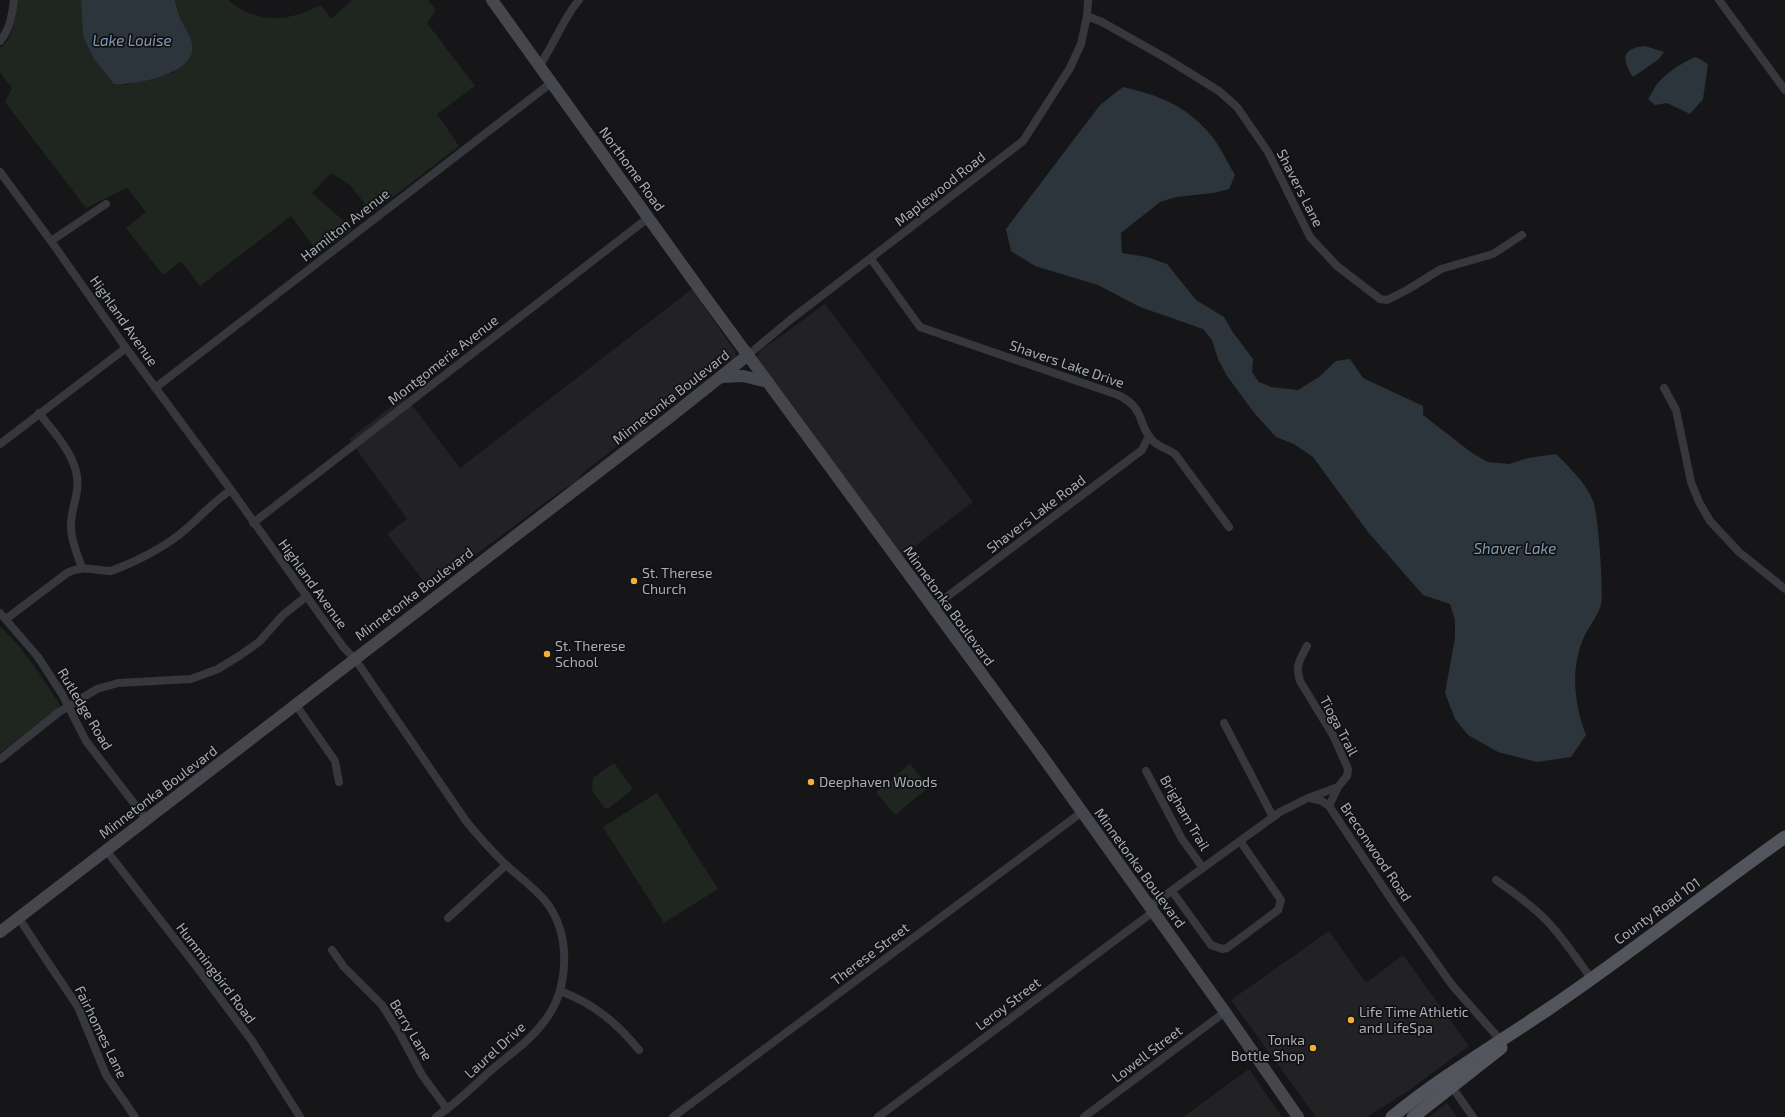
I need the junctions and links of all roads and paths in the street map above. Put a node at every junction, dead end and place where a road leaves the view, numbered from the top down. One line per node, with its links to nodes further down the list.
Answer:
1 (14, 0): 7 (street)
2 (492, 0): 8 (street, Northome Road)
3 (579, 0): 8 (street)
4 (1088, 0): 6 (street, Maplewood Road)
5 (1719, 0): 10 (street)
6 (1087, 16): 14 (street, Shavers Lane); 16 (street, Maplewood Road)
7 (0, 41)
8 (539, 66): 9 (street, Northome Road)
9 (551, 83): 13 (street, Northome Road); 21 (street, Hamilton Avenue)
10 (1785, 90)
11 (0, 172): 15 (street, Highland Avenue)
12 (106, 204): 15 (street)
13 (648, 218): 18 (street, Northome Road); 27 (street, Montgomerie Avenue)
14 (1522, 235)
15 (51, 240): 17 (street, Highland Avenue)
16 (871, 259): 18 (street, Maplewood Road); 24 (street, Shavers Lake Drive)
17 (126, 348): 21 (street, Highland Avenue); 23 (street)
18 (748, 355): 19 (street, Minnetonka Boulevard); 20 (street, Minnetonka Boulevard)
19 (722, 377): 20 (street); 35 (street, Minnetonka Boulevard)
20 (768, 382): 32 (street, Minnetonka Boulevard)
21 (155, 388): 26 (street, Highland Avenue)
22 (1664, 388): 30 (street)
23 (40, 414): 25 (street); 29 (street)
24 (1149, 436): 28 (street); 32 (street, Shavers Lake Road)
25 (0, 444)
26 (230, 490): 27 (street, Highland Avenue); 29 (street)
27 (253, 523): 31 (street, Highland Avenue)
28 (1229, 527)
29 (82, 568): 33 (street)
30 (1785, 590)
31 (307, 596): 35 (street, Highland Avenue); 37 (street)
32 (932, 608): 45 (street, Minnetonka Boulevard)
33 (3, 616): 37 (street, Rutledge Road)
34 (1307, 646): 42 (street, Tioga Trail)
35 (355, 659): 36 (street, Minnetonka Boulevard); 51 (street, Highland Avenue)
36 (296, 705): 41 (street); 47 (street, Minnetonka Boulevard)
37 (68, 706): 39 (street); 47 (street, Rutledge Road)
38 (1224, 723): 46 (street)
39 (0, 759)
40 (1146, 771): 52 (street, Brigham Trail)
41 (339, 782)
42 (1338, 787): 43 (street); 44 (street)
43 (1308, 798): 44 (street, Breconwood Road); 46 (street)
44 (1329, 806): 63 (street, Breconwood Road)
45 (1082, 812): 55 (street, Minnetonka Boulevard); 67 (street, Therese Street)
46 (1273, 817): 49 (street)
47 (146, 819): 50 (street, Minnetonka Boulevard)
48 (1785, 837): 60 (main road, County Road 101)
49 (1240, 841): 52 (street); 54 (street)
50 (106, 850): 56 (street, Minnetonka Boulevard); 69 (street, Hummingbird Road)
51 (506, 864): 57 (street); 61 (street, Highland Avenue)
52 (1203, 868): 54 (street)
53 (1496, 880): 60 (street)
54 (1172, 890): 55 (street)
55 (1151, 910): 62 (street, Minnetonka Boulevard); 72 (street, Leroy Street)
56 (19, 918): 58 (street, Minnetonka Boulevard); 68 (street, Fairhomes Lane)
57 (448, 918)
58 (0, 932)
59 (332, 950): 66 (street, Berry Lane)
60 (1590, 978): 63 (main road, County Road 101)
61 (560, 991): 64 (street); 66 (street, Laurel Drive)
62 (1225, 1012): 73 (street, Lowell Street); 74 (street, Minnetonka Boulevard)
63 (1503, 1042): 65 (main road, County Road 101); 75 (main road, County Road 101)
64 (639, 1050)
65 (1452, 1087): 76 (main road, County Road 101); 77 (street)
66 (447, 1109): 70 (street, Laurel Drive)
67 (683, 1114): 71 (street, Therese Street)
68 (135, 1117)
69 (300, 1117)
70 (436, 1117)
71 (673, 1117)
72 (878, 1117)
73 (1084, 1117)
74 (1298, 1117)
75 (1392, 1117)
76 (1412, 1117)
77 (1473, 1117)

